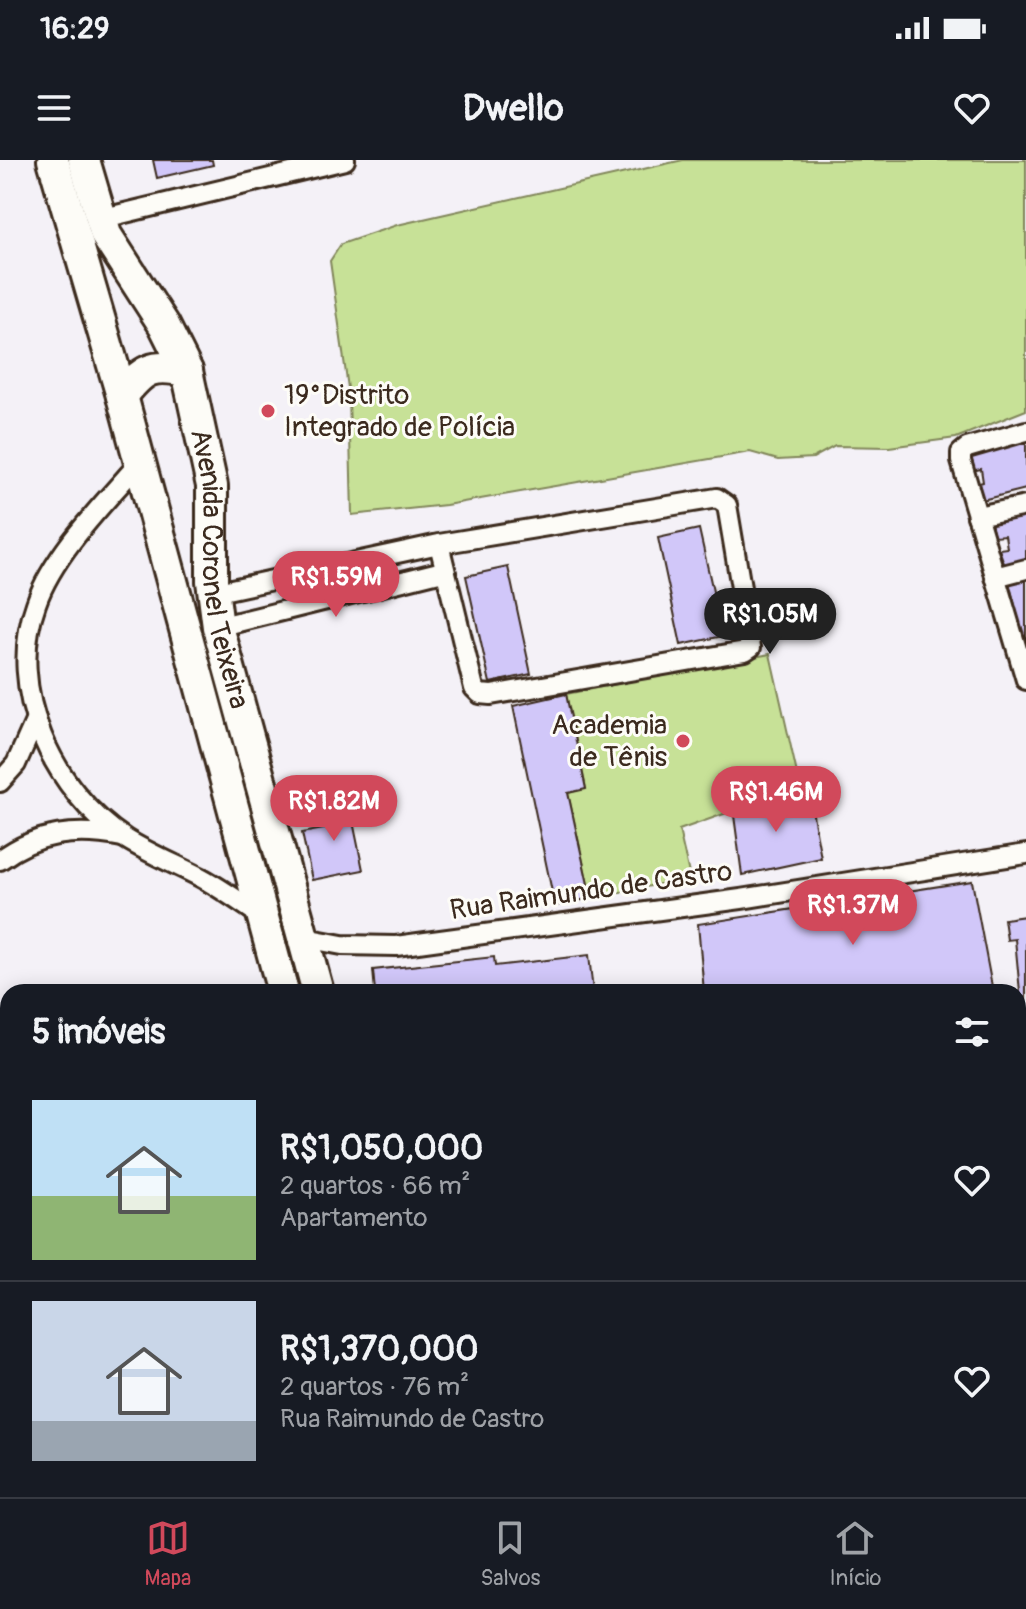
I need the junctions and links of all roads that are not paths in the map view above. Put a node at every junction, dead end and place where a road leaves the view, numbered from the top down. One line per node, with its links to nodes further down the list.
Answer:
1 (53, 160): 6 (highway, Avenida Coronel Teixeira)
2 (84, 160): 4 (highway, Avenida Coronel Teixeira)
3 (344, 160): 4 (street)
4 (100, 219): 5 (highway, Avenida Coronel Teixeira)
5 (187, 371): 6 (highway); 15 (highway, Avenida Coronel Teixeira)
6 (122, 396): 8 (highway, Avenida Coronel Teixeira)
7 (1026, 431): 10 (street)
8 (140, 462): 18 (street); 23 (highway, Avenida Coronel Teixeira)
9 (1026, 506): 10 (street)
10 (977, 516): 14 (street)
11 (439, 544): 13 (street); 13 (street); 15 (street)
12 (1026, 569): 14 (street)
13 (443, 571): 16 (street)
14 (995, 577): 17 (street)
15 (213, 593): 16 (highway, Avenida Coronel Teixeira)
16 (218, 627): 24 (highway, Avenida Coronel Teixeira)
17 (1026, 680)
18 (36, 719): 19 (street); 20 (street)
19 (0, 782)
20 (124, 838): 22 (street); 23 (street)
21 (1026, 854): 24 (street, Rua Raimundo de Castro)
22 (0, 860)
23 (265, 919): 25 (highway, Avenida Coronel Teixeira)
24 (305, 938): 26 (highway, Avenida Coronel Teixeira)
25 (281, 984)
26 (316, 984)

